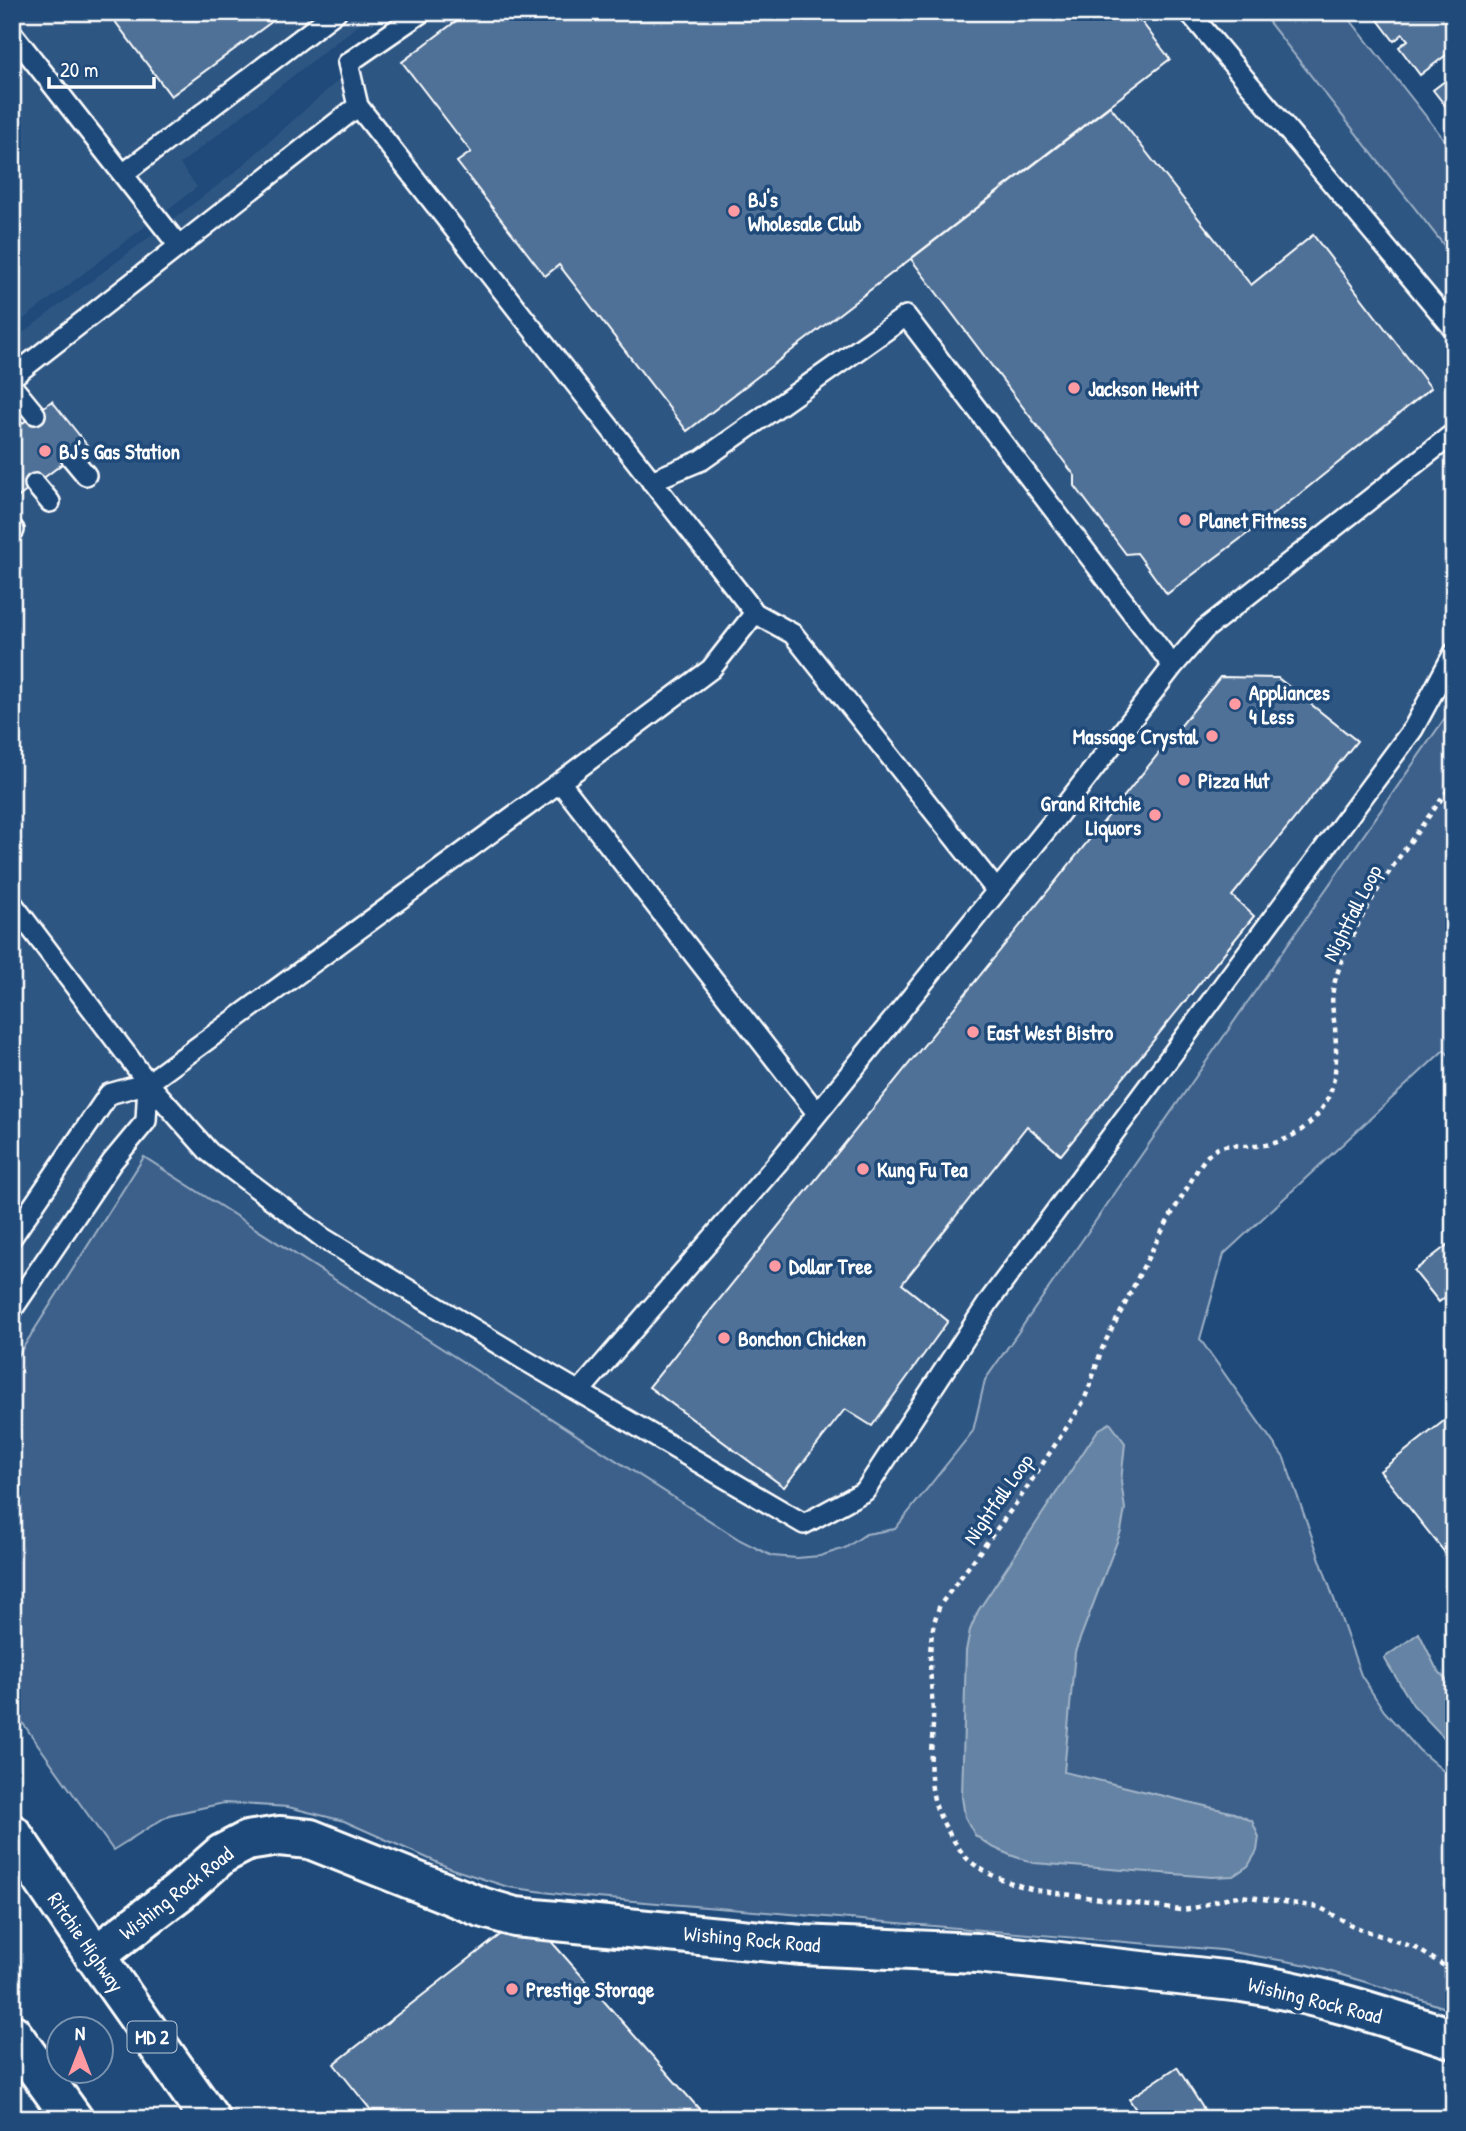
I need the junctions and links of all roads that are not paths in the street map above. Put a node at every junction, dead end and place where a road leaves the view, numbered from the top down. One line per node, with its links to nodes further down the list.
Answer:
1 (336, 12): 6 (lane)
2 (422, 12): 5 (lane)
3 (1189, 12): 8 (lane)
4 (12, 33): 6 (lane)
5 (358, 106): 7 (lane); 15 (lane)
6 (123, 174): 7 (lane)
7 (179, 247): 9 (lane)
8 (1454, 330)
9 (12, 377)
10 (12, 386): 11 (lane)
11 (35, 414)
12 (1454, 433): 20 (lane)
13 (71, 457): 14 (lane)
14 (86, 475)
15 (651, 481): 18 (lane); 20 (lane)
16 (35, 484): 17 (lane)
17 (50, 502)
18 (755, 613): 21 (lane); 22 (lane)
19 (1454, 653): 28 (lane)
20 (1173, 666): 22 (lane)
21 (561, 782): 24 (lane); 25 (lane)
22 (997, 891): 25 (lane)
23 (12, 903): 24 (lane)
24 (148, 1083): 26 (lane); 27 (lane); 28 (lane)
25 (817, 1113): 28 (lane)
26 (12, 1237)
27 (12, 1310)
28 (579, 1392)
29 (12, 1834): 30 (street, Ritchie Highway / MD 2)
30 (95, 1956): 32 (street, Wishing Rock Road); 34 (street, Ritchie Highway / MD 2)
31 (12, 2034): 33 (street)
32 (1454, 2039)
33 (73, 2119)
34 (210, 2119)

